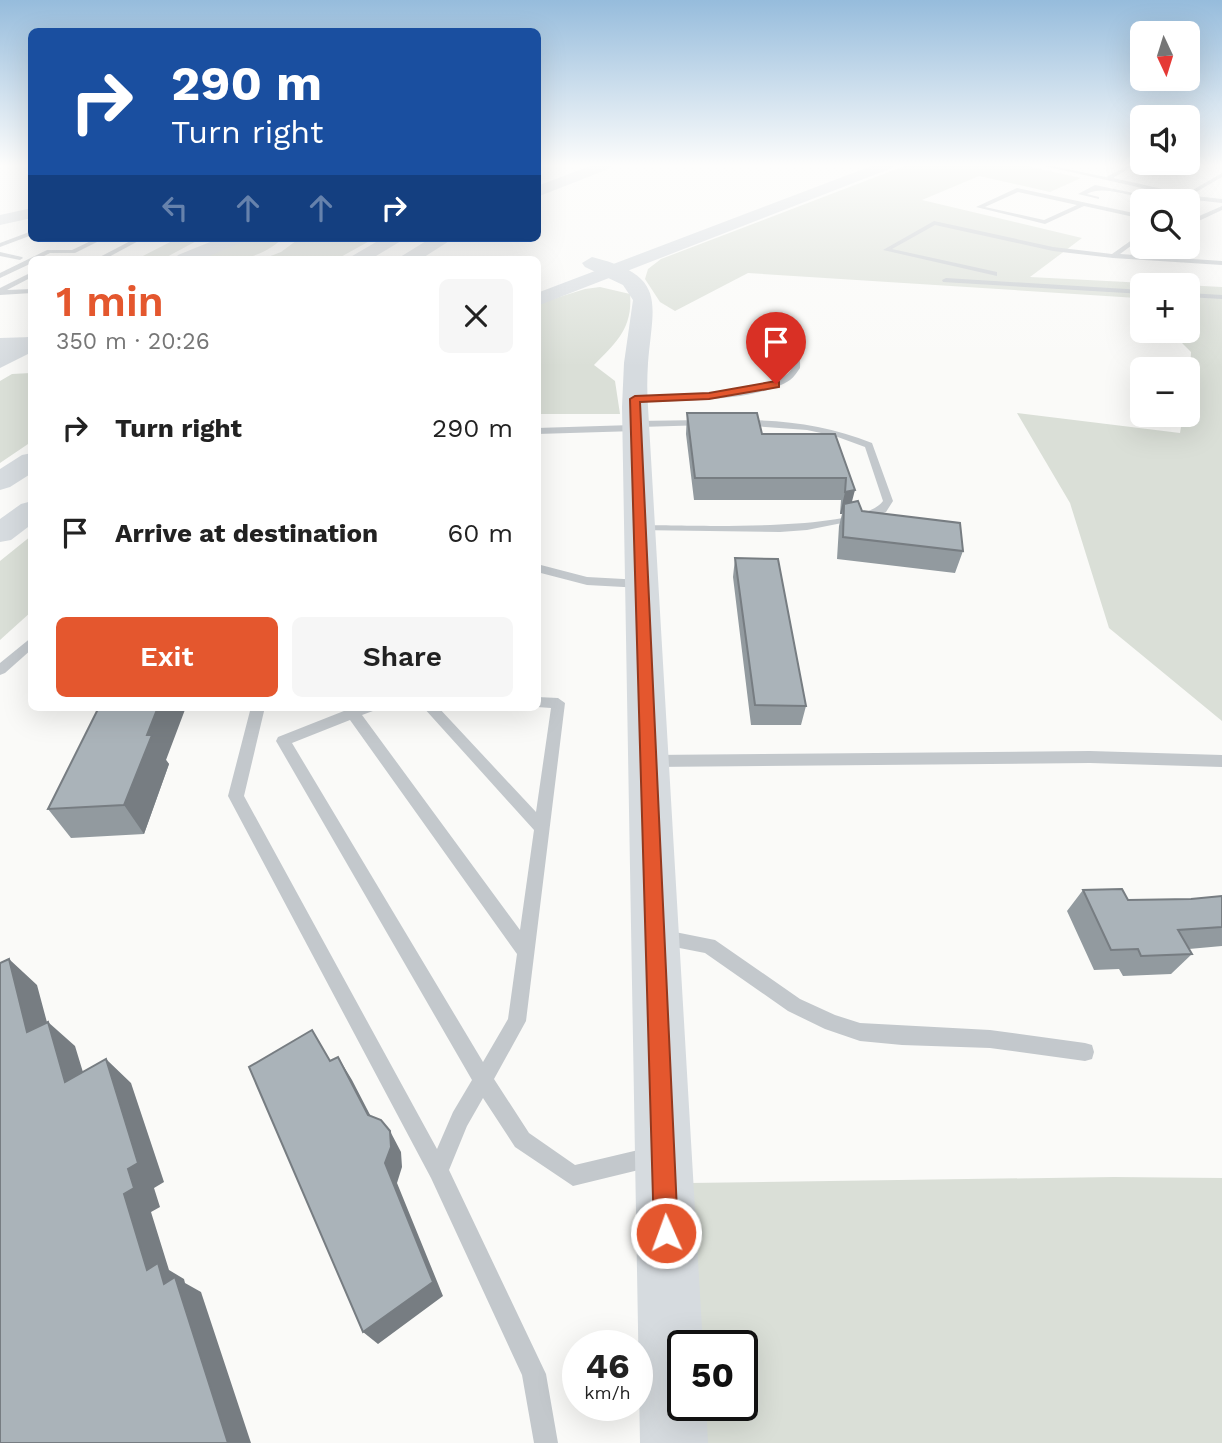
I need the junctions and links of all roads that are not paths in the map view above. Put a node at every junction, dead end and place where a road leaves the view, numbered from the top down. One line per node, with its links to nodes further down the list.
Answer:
1 (673, 232): 24 (main road)
2 (715, 232): 27 (main road)
3 (917, 232): 28 (lane)
4 (977, 232): 21 (lane)
5 (28, 234): 12 (lane)
6 (93, 242): 13 (lane)
7 (133, 242): 17 (lane)
8 (226, 242): 18 (main road)
9 (389, 242): 19 (main road)
10 (438, 242): 20 (main road)
11 (1130, 244): 21 (lane)
12 (0, 245)
13 (67, 253): 15 (lane); 16 (lane)
14 (0, 254): 22 (lane)
15 (38, 256)
16 (53, 256)
17 (106, 256)
18 (192, 256)
19 (363, 256)
20 (412, 256)
21 (1113, 256): 25 (lane)
22 (20, 258)
23 (28, 261): 29 (lane)
24 (592, 263): 27 (main road); 32 (main road)
25 (1222, 263)
26 (28, 269): 33 (lane)
27 (615, 272): 39 (main road); 45 (main road)
28 (994, 274)
29 (0, 276)
30 (28, 276): 36 (lane)
31 (946, 280): 35 (lane)
32 (541, 281)
33 (0, 283)
34 (28, 291): 36 (lane)
35 (1130, 291)
36 (0, 292)
37 (1200, 296): 38 (lane)
38 (1222, 297)
39 (541, 299)
40 (785, 332): 45 (lane)
41 (0, 345): 42 (main road)
42 (28, 349)
43 (28, 350): 44 (main road)
44 (0, 364)
45 (635, 417): 46 (lane); 48 (lane); 52 (main road)
46 (715, 423)
47 (727, 423): 52 (lane)
48 (541, 430)
49 (28, 464): 50 (main road)
50 (0, 481)
51 (28, 513): 53 (main road)
52 (639, 528): 55 (main road)
53 (0, 533)
54 (541, 569): 55 (lane)
55 (642, 584): 63 (main road)
56 (28, 646): 57 (lane)
57 (0, 670)
58 (541, 702): 65 (lane)
59 (257, 711): 71 (lane)
60 (358, 711): 69 (lane)
61 (361, 711): 67 (lane)
62 (434, 711): 65 (lane)
63 (648, 761): 64 (lane); 66 (main road)
64 (1222, 761)
65 (542, 829): 67 (lane)
66 (655, 937): 68 (lane); 70 (main road)
67 (526, 952): 69 (lane)
68 (1084, 1052)
69 (482, 1079): 70 (lane); 71 (lane)
70 (663, 1154): 73 (main road)
71 (438, 1171): 72 (lane)
72 (546, 1443)
73 (674, 1443)

